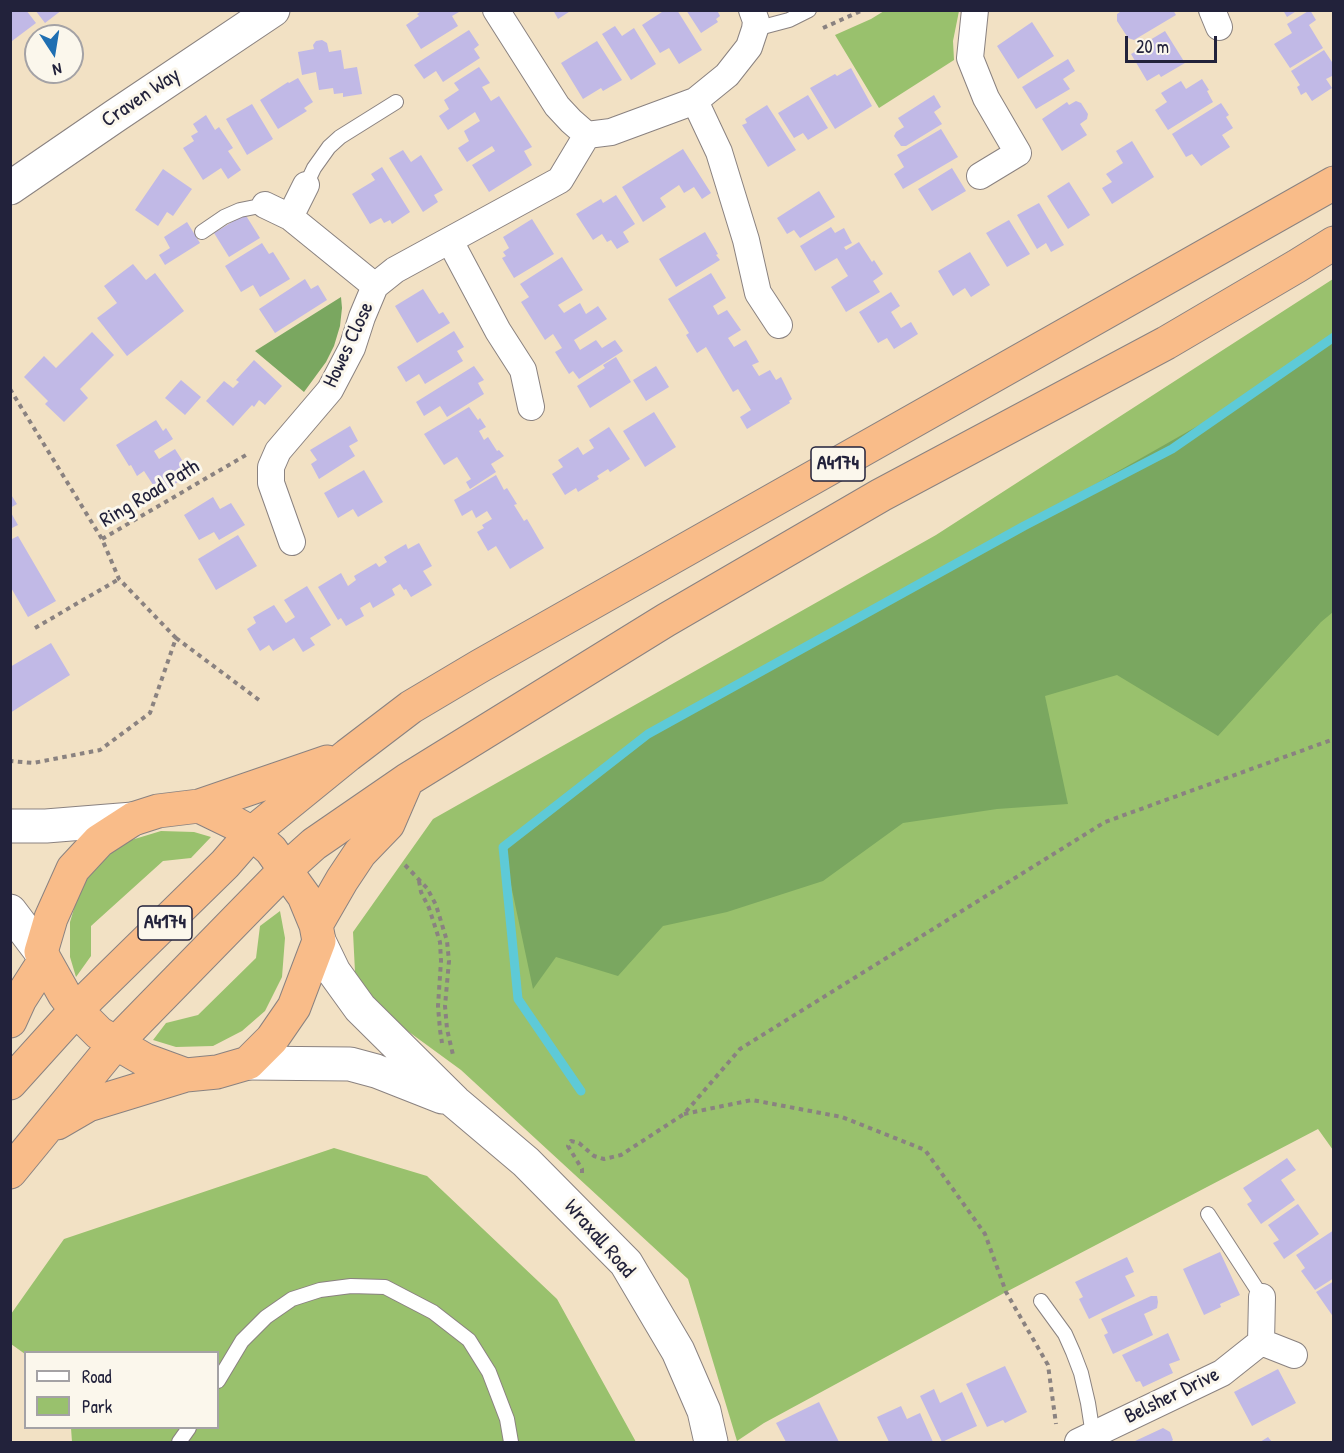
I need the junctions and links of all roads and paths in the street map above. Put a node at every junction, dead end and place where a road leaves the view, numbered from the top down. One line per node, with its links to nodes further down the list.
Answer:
1 (273, 10): 12 (street, Craven Way)
2 (496, 10): 8 (street)
3 (809, 10): 5 (lane)
4 (975, 10): 9 (street)
5 (754, 20): 6 (street)
6 (695, 101): 8 (street); 19 (street)
7 (396, 102): 11 (lane)
8 (587, 135): 16 (street, Howes Close)
9 (980, 176)
10 (1334, 183): 30 (highway, A4174)
11 (306, 184): 14 (street)
12 (10, 188)
13 (265, 205): 14 (street); 15 (lane)
14 (290, 217): 18 (street)
15 (202, 232)
16 (450, 241): 18 (street, Howes Close); 21 (street)
17 (1334, 243): 32 (highway, A4174)
18 (375, 286): 22 (street, Howes Close)
19 (779, 325)
20 (10, 389): 23 (path)
21 (531, 406)
22 (278, 451): 23 (path, Ring Road Path); 24 (street, Howes Close)
23 (102, 539): 25 (path, Ring Road Path)
24 (292, 542)
25 (119, 579): 26 (path); 27 (path, Ring Road Path)
26 (35, 628)
27 (176, 638): 28 (path, Ring Road Path); 31 (path)
28 (259, 700)
29 (1334, 739): 51 (path)
30 (348, 755): 33 (highway, A4174); 36 (highway, A4174)
31 (10, 760)
32 (407, 780): 38 (highway, A4174); 41 (highway)
33 (199, 806): 34 (highway); 36 (highway)
34 (133, 819): 35 (street); 42 (highway)
35 (10, 826)
36 (252, 833): 38 (highway); 43 (highway, A4174)
37 (405, 865): 39 (path)
38 (285, 870): 41 (highway); 45 (highway, A4174)
39 (419, 880): 46 (path); 50 (path)
40 (10, 911): 42 (street)
41 (317, 933): 47 (highway); 50 (street, Wraxall Road)
42 (43, 956): 43 (highway); 44 (highway)
43 (76, 1010): 45 (highway); 49 (highway, A4174)
44 (10, 1021)
45 (115, 1044): 48 (highway); 52 (highway, A4174)
46 (444, 1049)
47 (248, 1063): 48 (highway); 50 (street, Wraxall Road)
48 (186, 1075): 52 (highway, A4174)
49 (10, 1083)
50 (455, 1102): 54 (street, Wraxall Road)
51 (684, 1114): 54 (path); 62 (path)
52 (43, 1132): 53 (highway, A4174)
53 (10, 1172)
54 (562, 1197): 65 (street, Wraxall Road)
55 (1208, 1214): 56 (lane)
56 (1262, 1298): 58 (street)
57 (1041, 1301): 62 (lane)
58 (1261, 1342): 59 (street); 62 (street, Belsher Drive)
59 (1294, 1354)
60 (219, 1379): 64 (lane)
61 (188, 1429): 63 (lane)
62 (1076, 1436)
63 (179, 1443)
64 (511, 1443)
65 (711, 1443)

